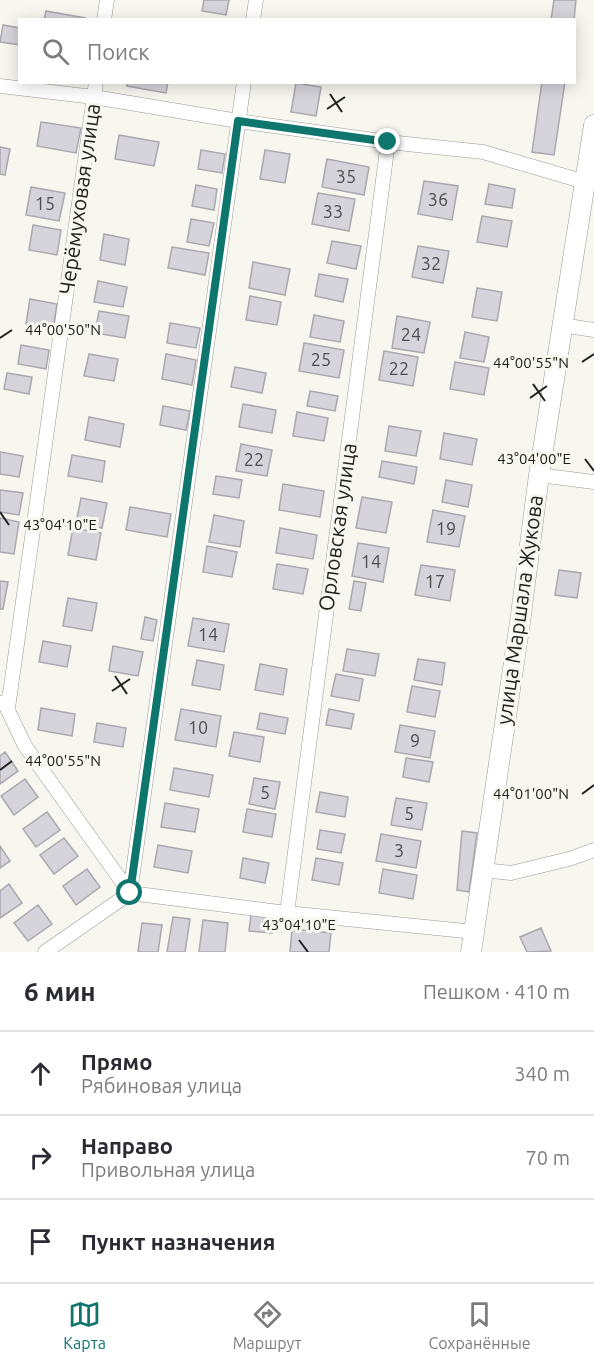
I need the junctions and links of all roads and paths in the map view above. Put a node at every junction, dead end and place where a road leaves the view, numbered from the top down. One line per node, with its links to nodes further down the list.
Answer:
1 (107, 0): 3 (street)
2 (256, 0): 4 (street)
3 (104, 18)
4 (253, 18)
5 (96, 84): 8 (street, Черёмуховая улица)
6 (244, 84): 9 (street)
7 (0, 86): 8 (street)
8 (94, 97): 9 (street); 17 (street, Черёмуховая улица)
9 (238, 121): 11 (street); 20 (street)
10 (594, 125): 12 (main road, улица Маршала Жукова)
11 (388, 142): 12 (street); 21 (street, Орловская улица)
12 (590, 184): 13 (main road, улица Маршала Жукова)
13 (562, 325): 14 (street); 15 (main road, улица Маршала Жукова)
14 (594, 330)
15 (539, 475): 16 (street); 19 (main road, улица Маршала Жукова)
16 (594, 482)
17 (4, 702): 20 (street)
18 (594, 850): 19 (street)
19 (483, 870): 22 (main road, улица Маршала Жукова)
20 (130, 893): 21 (street); 23 (street)
21 (287, 913): 22 (street)
22 (475, 932): 24 (main road, улица Маршала Жукова)
23 (45, 952)
24 (471, 952)

